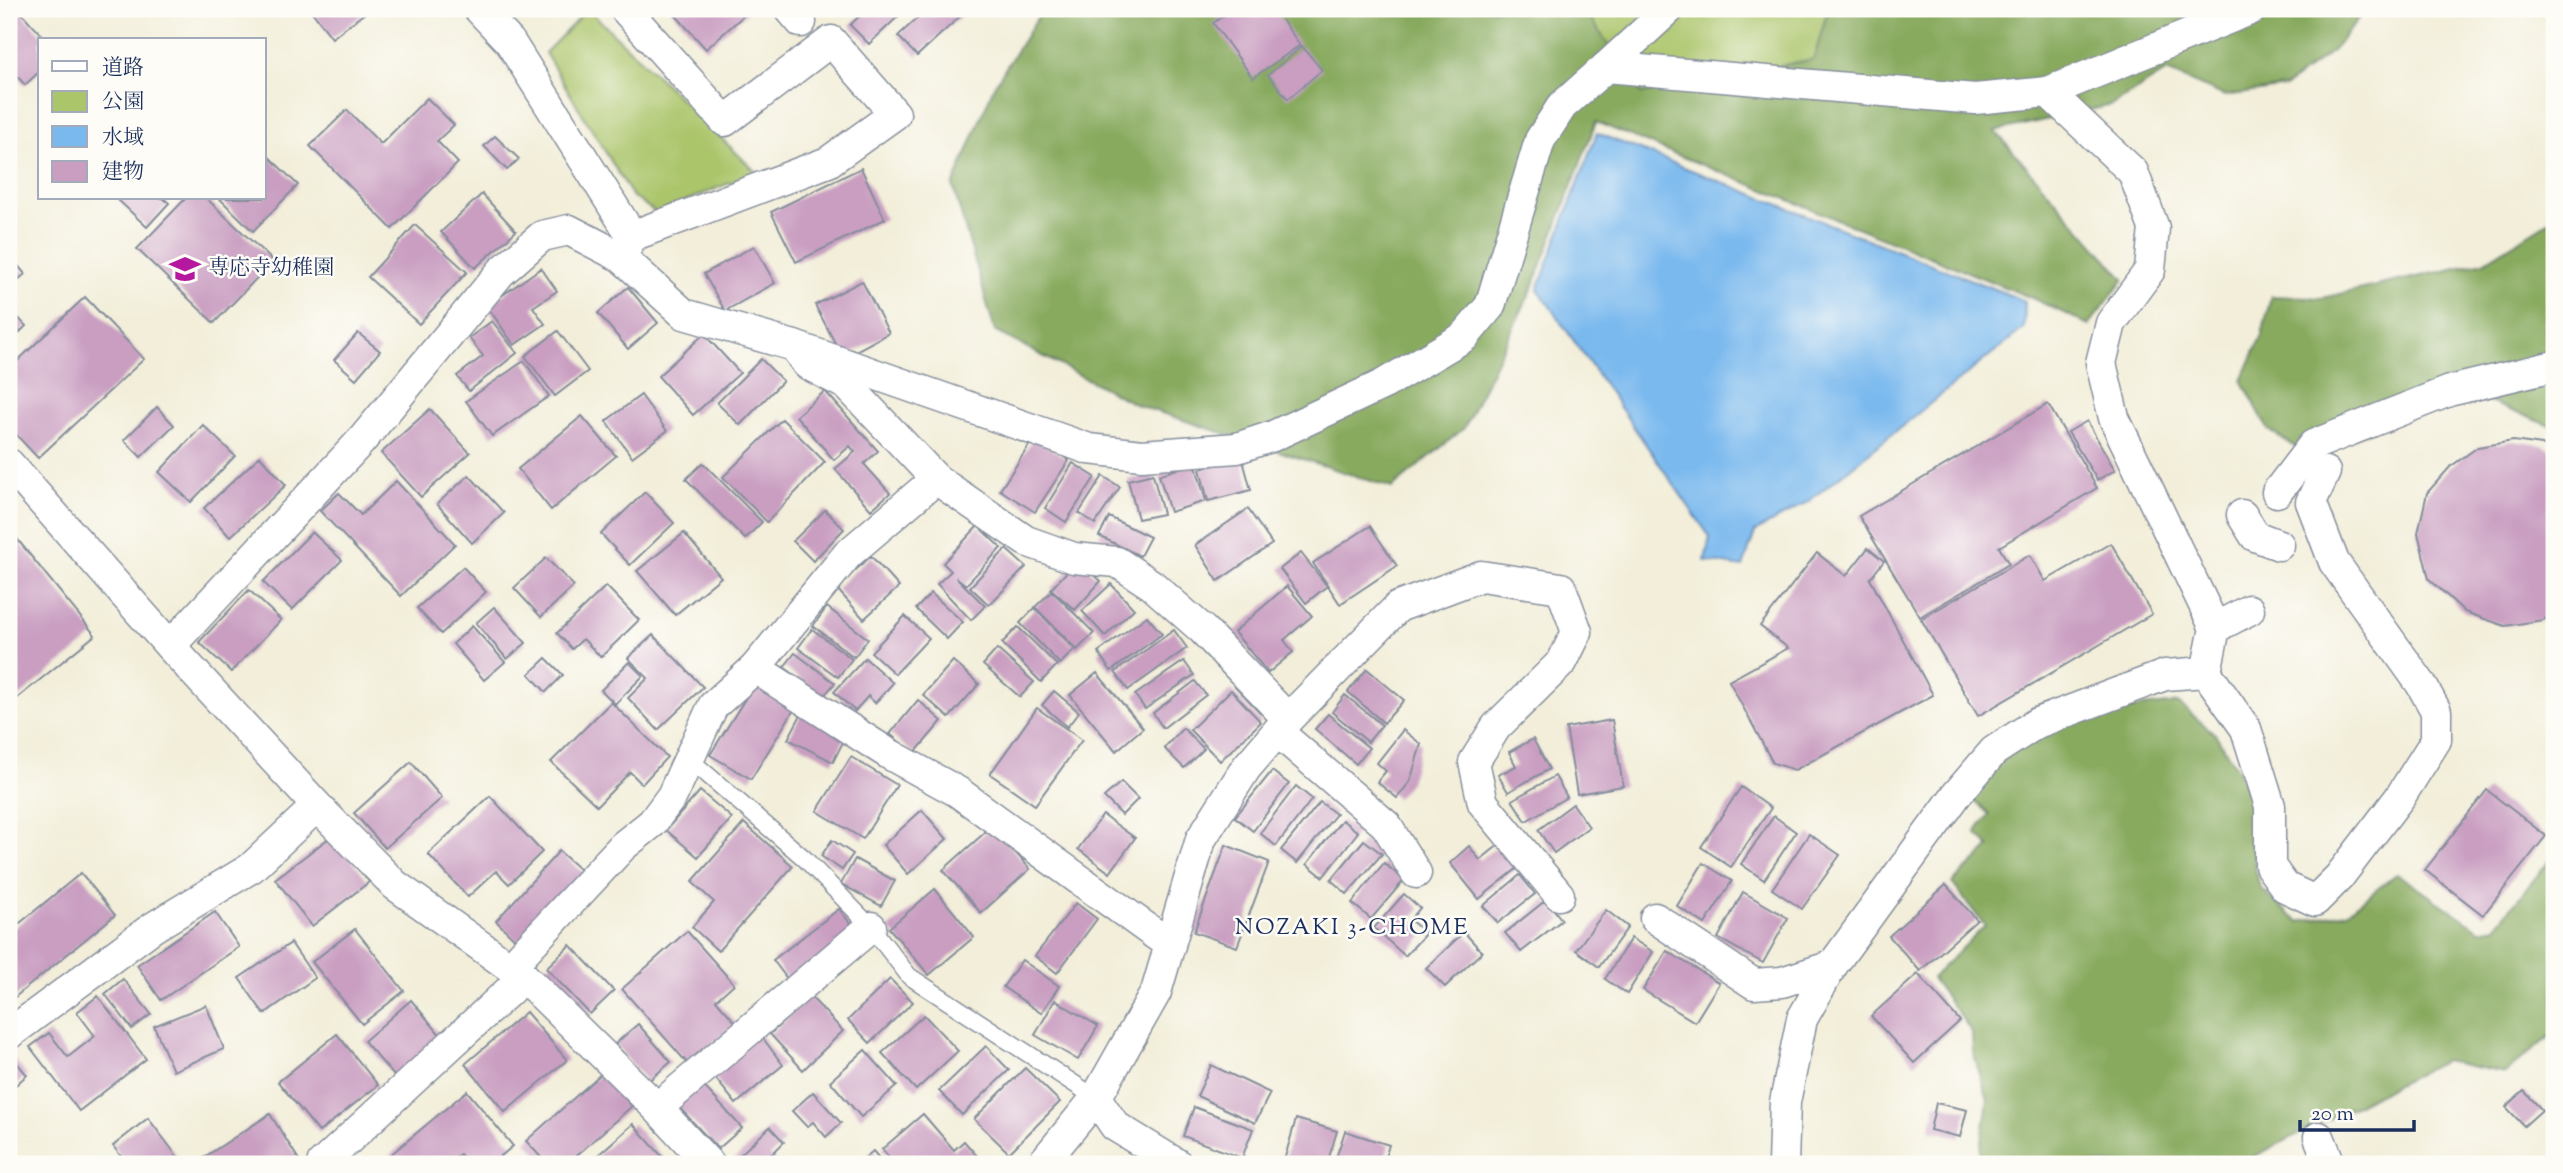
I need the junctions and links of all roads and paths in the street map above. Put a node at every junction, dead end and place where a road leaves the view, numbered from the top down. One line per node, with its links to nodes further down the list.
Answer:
1 (479, 9): 7 (street)
2 (625, 9): 7 (street)
3 (1669, 9): 5 (street)
4 (2252, 9): 6 (street)
5 (1605, 66): 6 (street); 8 (street)
6 (2048, 92): 17 (street)
7 (627, 247): 8 (street); 18 (street)
8 (793, 346): 12 (street)
9 (2554, 366): 13 (street)
10 (9, 464): 18 (street)
11 (2325, 472): 20 (street)
12 (936, 479): 19 (street); 21 (street)
13 (2277, 492)
14 (2242, 515): 15 (street)
15 (2279, 545)
16 (2249, 611): 17 (street)
17 (2215, 628): 20 (street)
18 (170, 646): 23 (street)
19 (755, 668): 22 (street); 28 (street)
20 (2206, 672): 29 (street)
21 (1283, 725): 24 (street); 25 (street); 28 (street)
22 (688, 758): 27 (lane); 30 (street)
23 (317, 806): 30 (street); 31 (street)
24 (1416, 873)
25 (1559, 895)
26 (1655, 918): 29 (street)
27 (871, 927): 32 (lane); 33 (street)
28 (1170, 944): 32 (street)
29 (1832, 966): 39 (street)
30 (517, 972): 33 (street); 35 (street)
31 (9, 1034)
32 (1096, 1098): 37 (street); 38 (street)
33 (657, 1108): 36 (street)
34 (2319, 1137): 40 (street)
35 (322, 1164)
36 (709, 1164)
37 (1042, 1164)
38 (1177, 1164)
39 (1783, 1164)
40 (2330, 1164)

